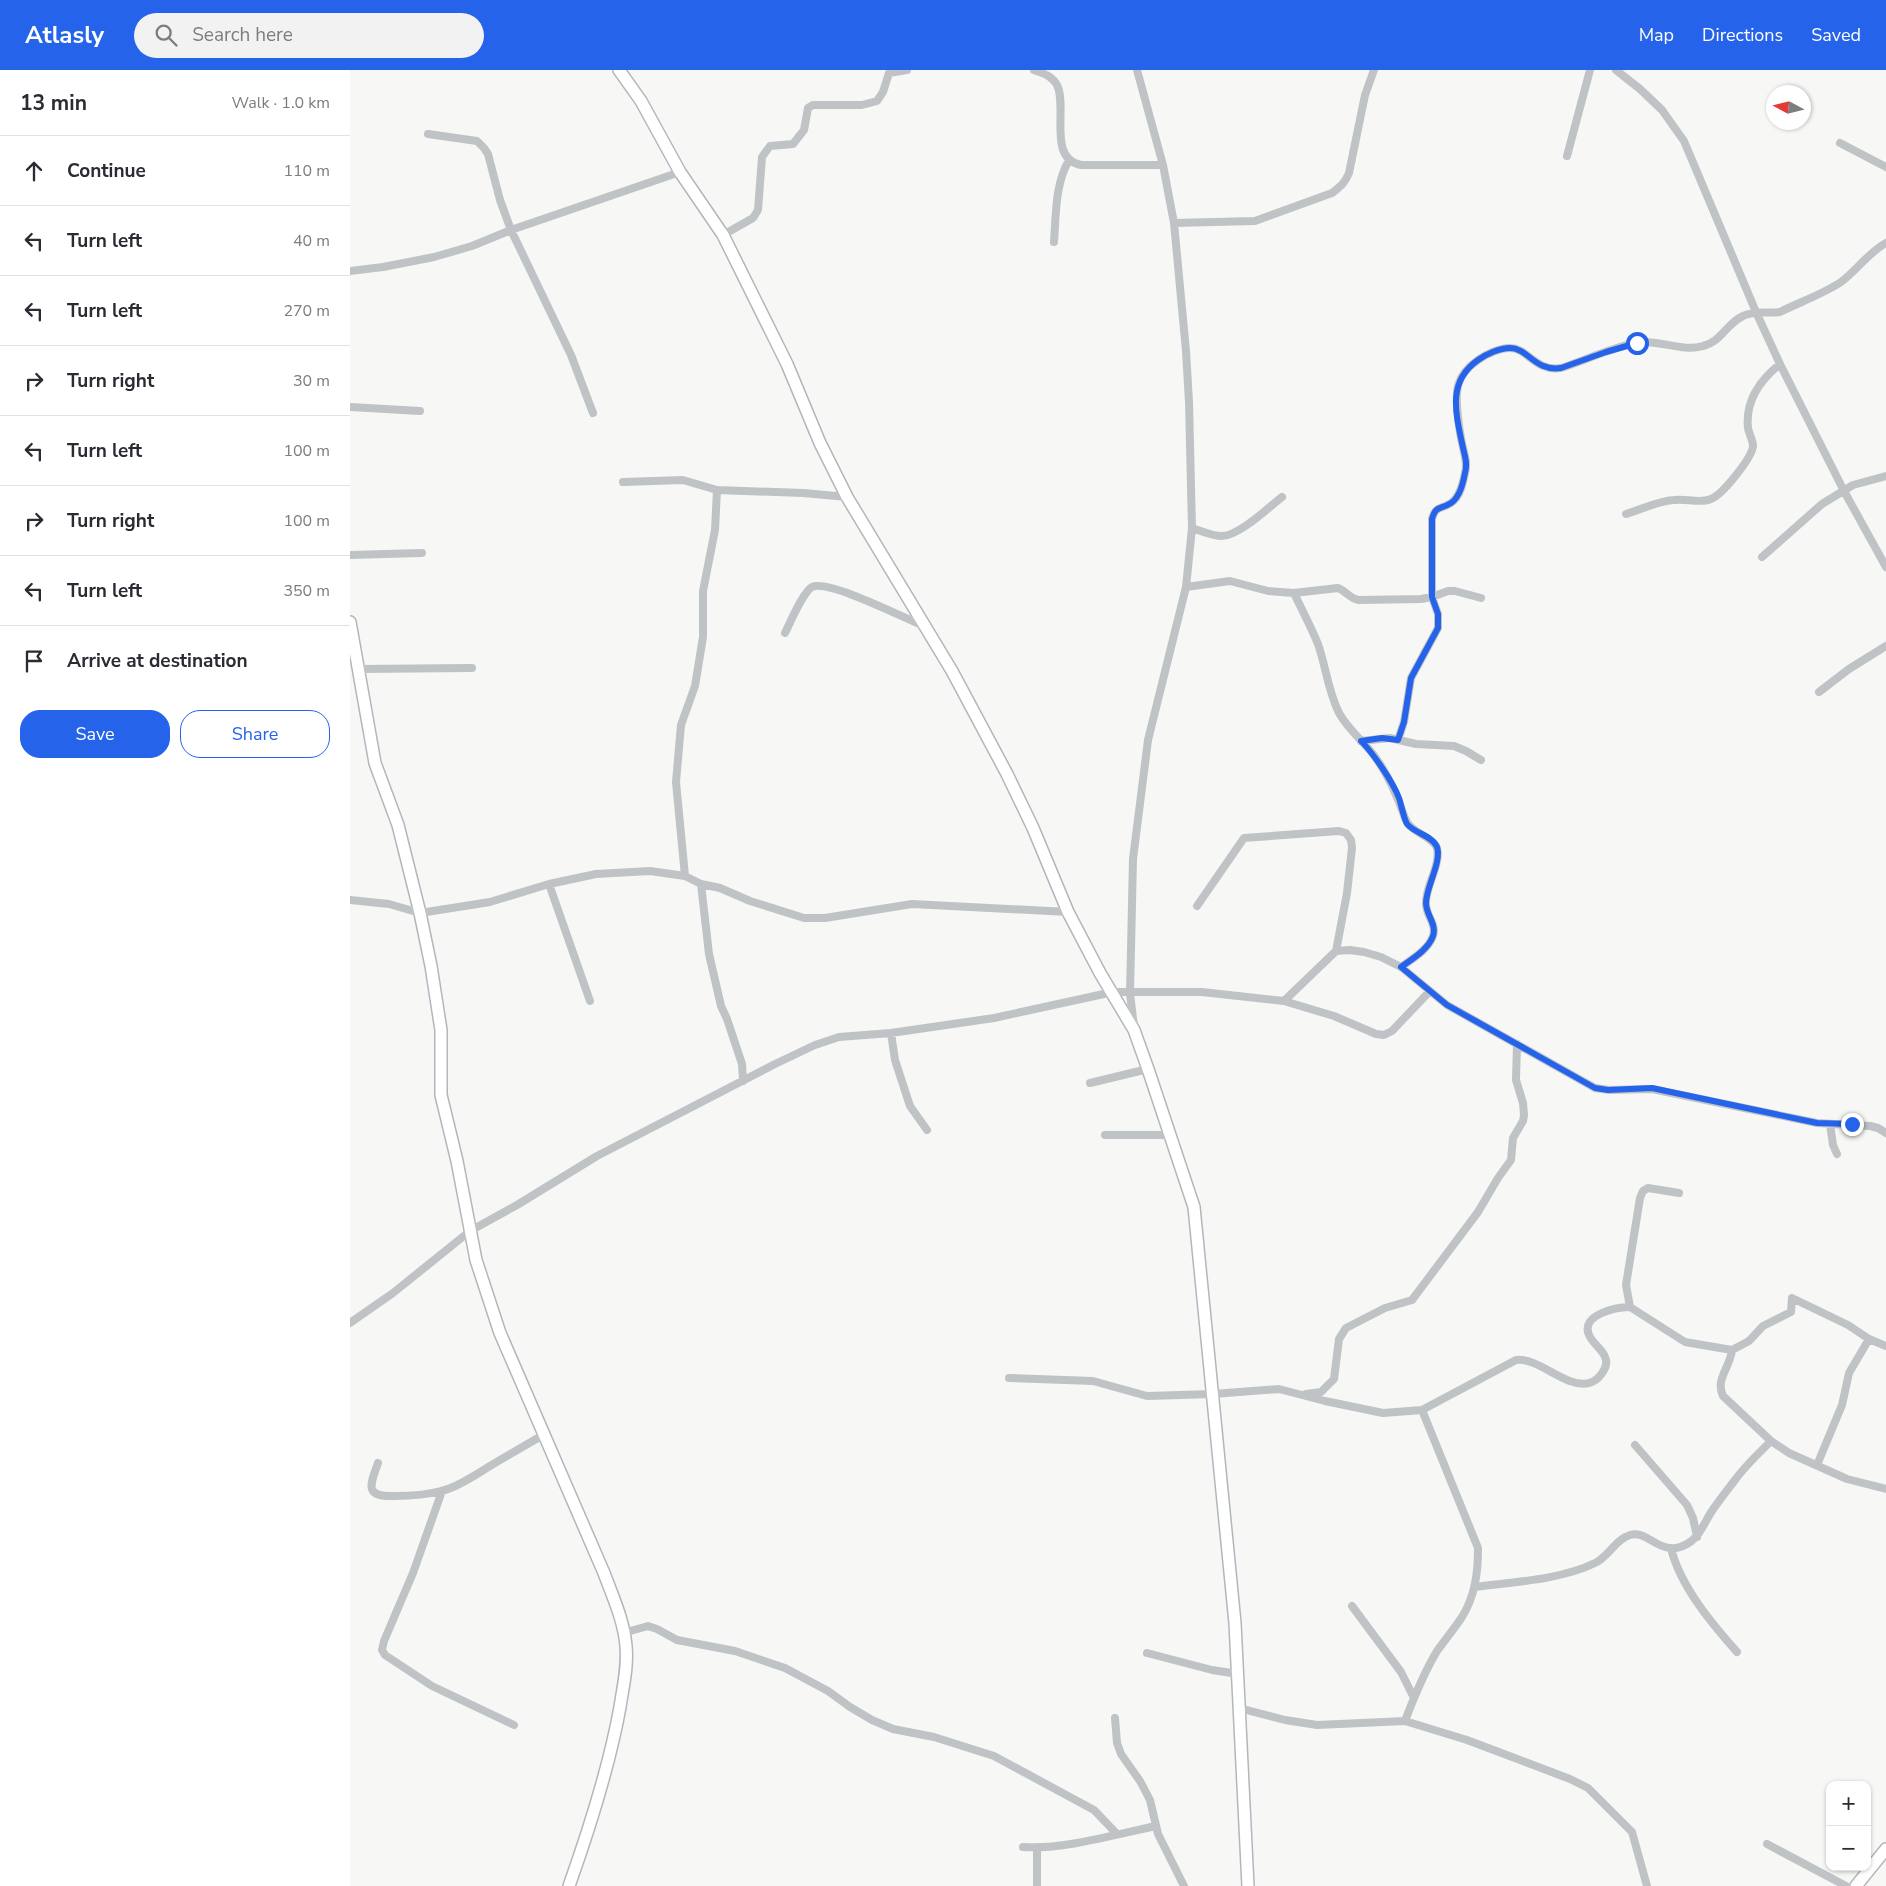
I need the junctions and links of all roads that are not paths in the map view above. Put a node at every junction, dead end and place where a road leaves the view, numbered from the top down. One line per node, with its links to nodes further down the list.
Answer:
1 (620, 70): 14 (main road)
2 (907, 70): 17 (street)
3 (1034, 70): 11 (street)
4 (1137, 70): 12 (street)
5 (1374, 70): 15 (street)
6 (1590, 70): 10 (street)
7 (1616, 70): 21 (street)
8 (428, 134): 16 (street)
9 (1840, 143): 13 (street)
10 (1567, 156)
11 (1069, 160): 12 (street); 18 (street)
12 (1163, 165): 15 (street)
13 (1886, 167)
14 (680, 172): 16 (street); 17 (main road)
15 (1174, 223): 33 (street)
16 (511, 230): 20 (street); 25 (street)
17 (723, 235): 30 (main road)
18 (1054, 242)
19 (1886, 243): 21 (street)
20 (350, 271)
21 (1756, 312): 22 (street); 40 (street)
22 (1780, 364): 29 (street); 32 (street)
23 (350, 407): 24 (street)
24 (420, 411)
25 (593, 413)
26 (1886, 476): 29 (street)
27 (622, 482): 28 (street)
28 (717, 490): 30 (street); 52 (street)
29 (1844, 491): 36 (street); 37 (street)
30 (847, 497): 43 (main road)
31 (1282, 497): 33 (street)
32 (1626, 514)
33 (1192, 528): 38 (street)
34 (422, 553): 35 (street)
35 (350, 555)
36 (1762, 558)
37 (1886, 567)
38 (1186, 587): 39 (street); 63 (street)
39 (1294, 592): 40 (street); 50 (street)
40 (1432, 597): 41 (street); 49 (street)
41 (1481, 598)
42 (350, 622): 47 (main road)
43 (924, 626): 44 (street); 57 (main road)
44 (785, 633)
45 (1886, 646): 48 (street)
46 (472, 668): 47 (street)
47 (359, 670): 58 (main road)
48 (1819, 692)
49 (1398, 740): 50 (street); 51 (street)
50 (1361, 741): 60 (street)
51 (1481, 760)
52 (685, 876): 53 (street); 54 (street)
53 (549, 884): 58 (street); 64 (street)
54 (701, 884): 57 (street); 70 (street)
55 (350, 900): 58 (street)
56 (1197, 906): 59 (street)
57 (1068, 912): 61 (main road)
58 (420, 913): 79 (main road)
59 (1336, 951): 60 (street); 65 (street)
60 (1401, 967): 62 (street)
61 (1112, 992): 63 (street); 66 (main road); 67 (street)
62 (1429, 992): 65 (street); 68 (street)
63 (1130, 993): 65 (street); 66 (street)
64 (590, 1001)
65 (1284, 1001)
66 (1134, 1030): 69 (main road)
67 (890, 1034): 70 (street); 73 (street)
68 (1517, 1044): 72 (street); 87 (street)
69 (1148, 1069): 71 (street); 76 (main road)
70 (743, 1081): 79 (street)
71 (1090, 1083)
72 (1830, 1124): 74 (street); 77 (street)
73 (927, 1130)
74 (1886, 1133)
75 (1105, 1135): 76 (street)
76 (1170, 1135): 86 (main road)
77 (1837, 1154)
78 (1679, 1193): 80 (street)
79 (470, 1231): 81 (street); 89 (main road)
80 (1630, 1307): 84 (street); 88 (street)
81 (350, 1323)
82 (1869, 1339): 83 (street); 84 (street); 93 (street)
83 (1886, 1346)
84 (1732, 1350): 90 (street)
85 (1009, 1378): 86 (street)
86 (1213, 1394): 87 (street); 103 (main road)
87 (1301, 1395): 88 (street)
88 (1422, 1410): 98 (street)
89 (546, 1434): 95 (street); 100 (main road)
90 (1771, 1441): 93 (street); 96 (street)
91 (1635, 1445): 96 (street)
92 (378, 1463): 95 (street)
93 (1817, 1465): 94 (street)
94 (1886, 1489)
95 (442, 1491): 108 (street)
96 (1697, 1537): 97 (street)
97 (1672, 1548): 98 (street); 101 (street)
98 (1475, 1587): 104 (street)
99 (1352, 1606): 104 (street)
100 (623, 1633): 110 (street); 115 (main road)
101 (1737, 1652)
102 (1147, 1653): 103 (street)
103 (1238, 1674): 105 (main road)
104 (1414, 1698): 107 (street)
105 (1239, 1708): 107 (street); 118 (main road)
106 (1115, 1718): 109 (street)
107 (1405, 1721): 119 (street)
108 (514, 1726)
109 (1156, 1826): 110 (street); 117 (street)
110 (1117, 1834): 113 (street)
111 (1767, 1844): 120 (street)
112 (1023, 1847): 113 (street)
113 (1036, 1848): 116 (street)
114 (1886, 1849): 121 (main road)
115 (569, 1886)
116 (1036, 1886)
117 (1184, 1886)
118 (1248, 1886)
119 (1646, 1886)
120 (1846, 1886)
121 (1856, 1886)

